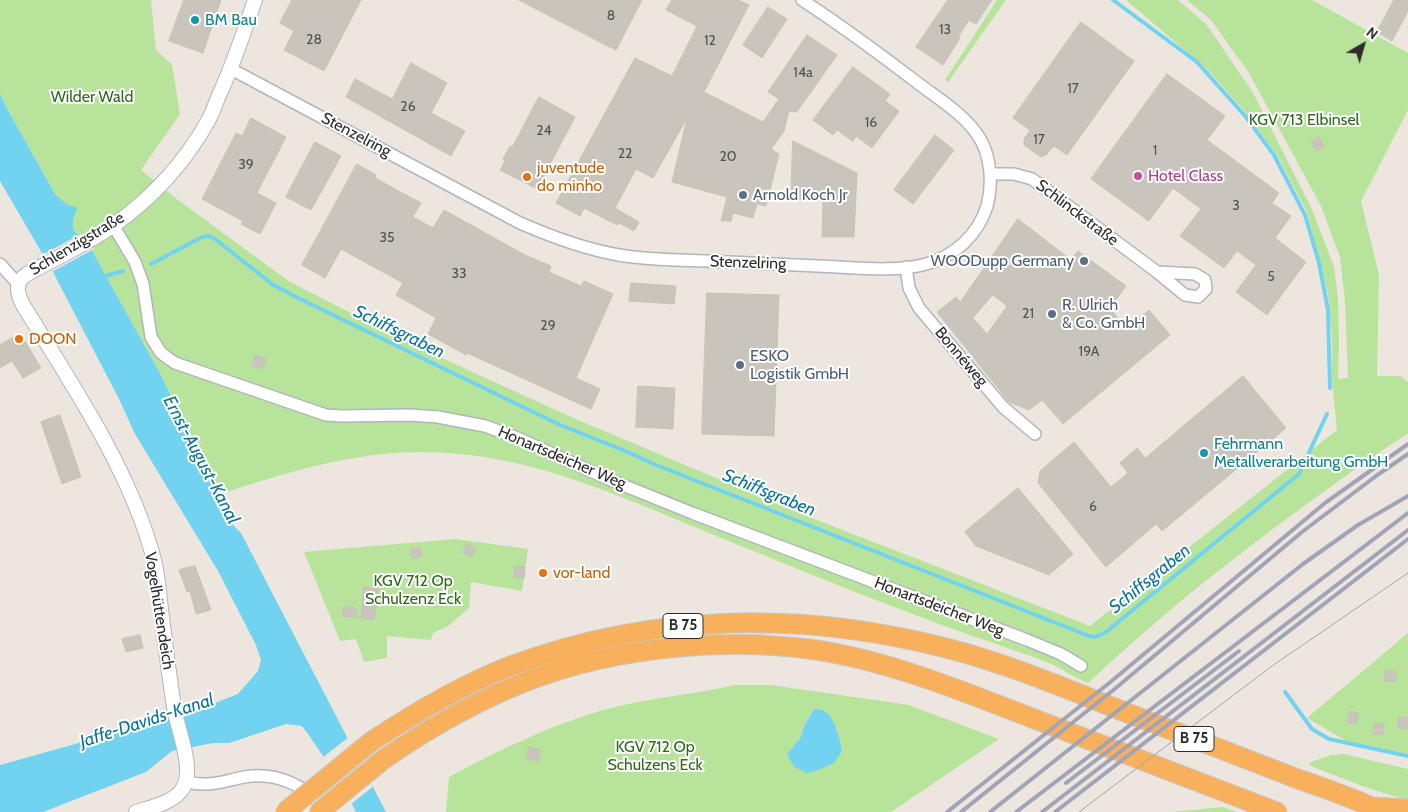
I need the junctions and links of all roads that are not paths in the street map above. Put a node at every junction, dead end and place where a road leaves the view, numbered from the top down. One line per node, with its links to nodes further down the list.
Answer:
1 (255, 0): 3 (street, Schlenzigstraße)
2 (802, 0): 4 (street, Stenzelring)
3 (231, 69): 5 (street, Schlenzigstraße); 7 (street, Stenzelring)
4 (990, 174): 7 (street, Stenzelring); 8 (street, Schlinckstraße)
5 (113, 225): 9 (street, Schlenzigstraße); 11 (street, Honartsdeicher Weg)
6 (0, 264): 9 (street, Vogelhüttendeich)
7 (906, 267): 10 (street, Bonnéweg)
8 (1157, 272)
9 (18, 284): 12 (street, Vogelhüttendeich)
10 (1035, 434)
11 (1080, 666)
12 (186, 782): 15 (street); 18 (street)
13 (1408, 809): 14 (highway, B 75)
14 (1378, 810): 16 (highway, B 75, bridge)
15 (136, 812)
16 (285, 812)
17 (319, 812): 19 (highway, B 75, bridge)
18 (326, 812)
19 (1277, 812)

